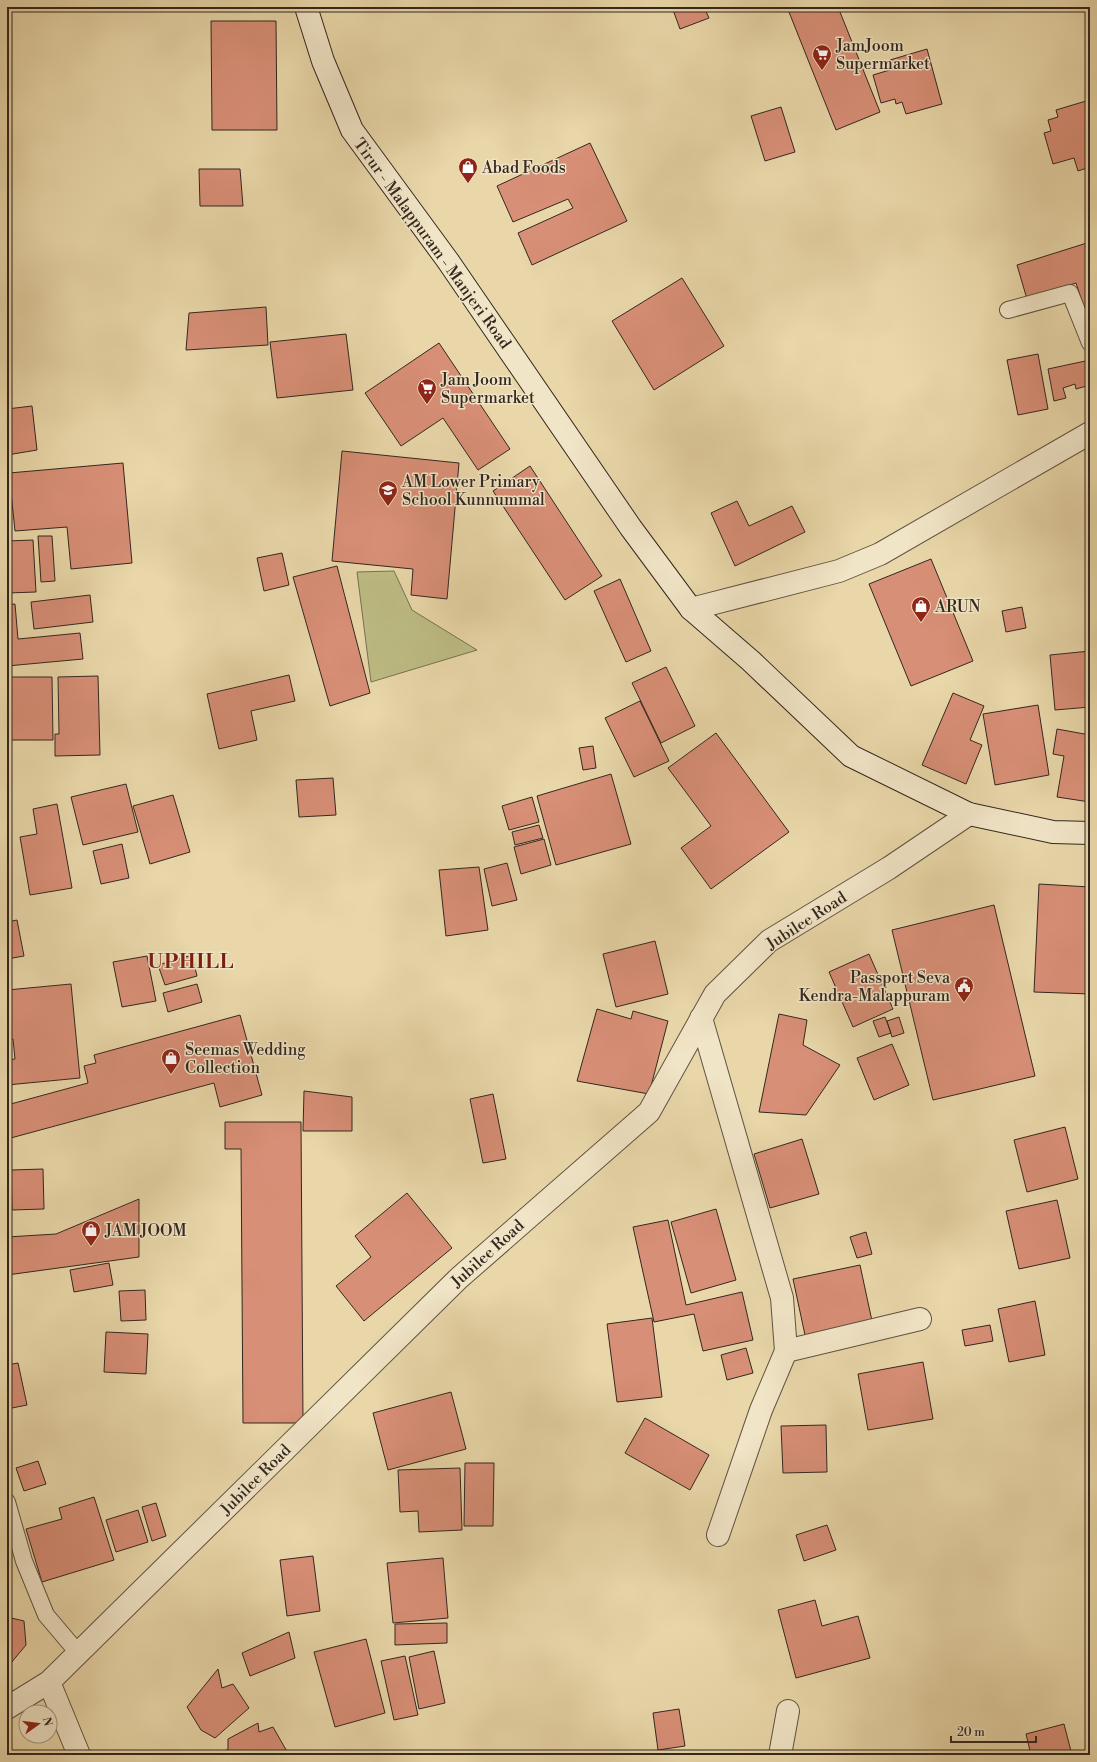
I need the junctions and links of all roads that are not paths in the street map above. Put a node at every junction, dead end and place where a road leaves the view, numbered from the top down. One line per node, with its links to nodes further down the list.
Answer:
1 (306, 7): 5 (street, Tirur - Malappuram - Manjeri Road)
2 (1008, 310): 3 (lane)
3 (1090, 343)
4 (1090, 433): 5 (street)
5 (691, 608): 6 (street, Tirur - Malappuram - Manjeri Road)
6 (969, 814): 7 (street, Tirur - Malappuram - Manjeri Road); 8 (street, Jubilee Road)
7 (1090, 832)
8 (701, 1018): 10 (street); 13 (street, Jubilee Road)
9 (920, 1319): 10 (street)
10 (786, 1351): 12 (street)
11 (7, 1502): 13 (lane)
12 (718, 1535)
13 (79, 1654): 14 (street, Jubilee Road)
14 (49, 1682): 15 (street, Jubilee Road); 17 (street)
15 (7, 1708)
16 (788, 1711): 18 (street)
17 (80, 1755)
18 (780, 1755)

